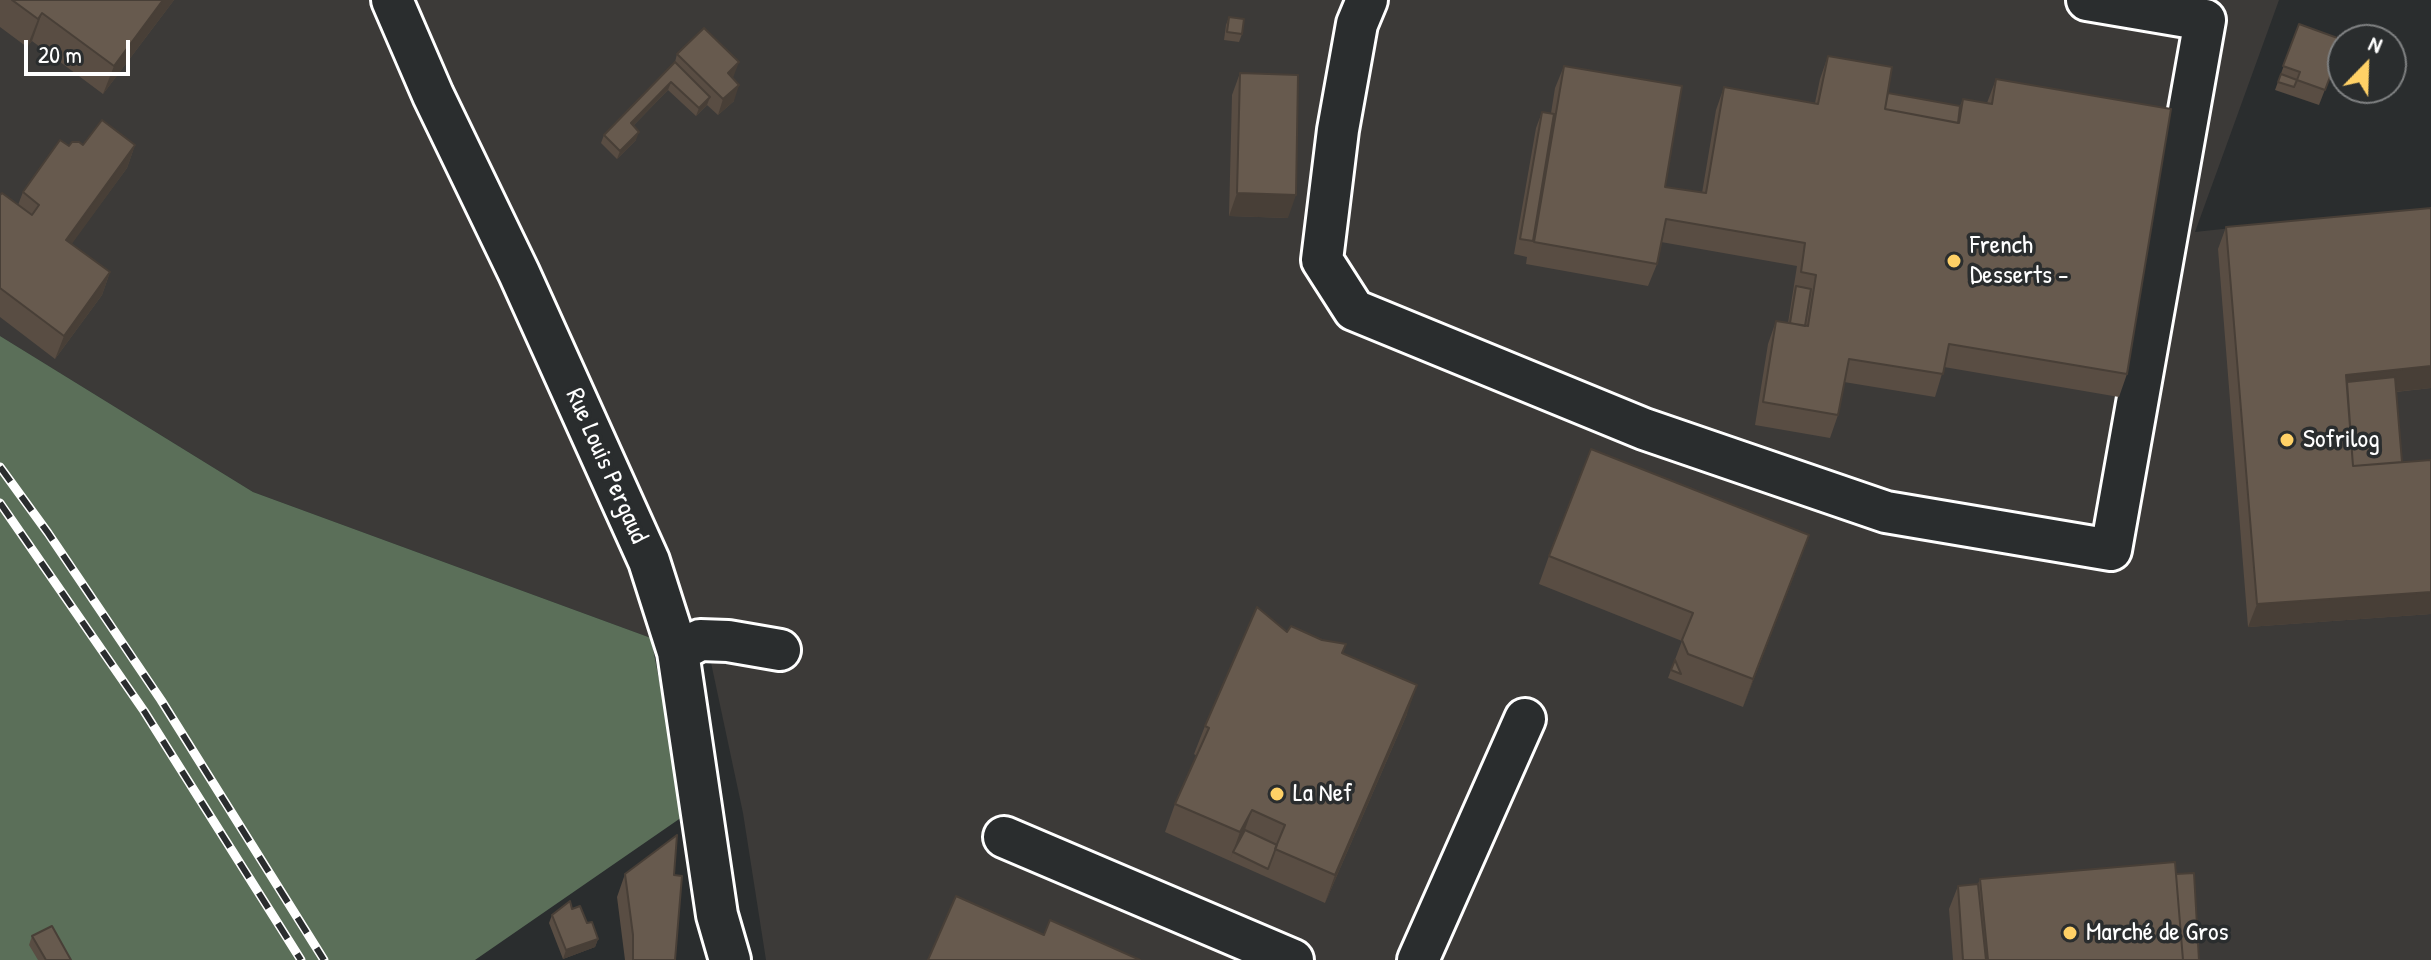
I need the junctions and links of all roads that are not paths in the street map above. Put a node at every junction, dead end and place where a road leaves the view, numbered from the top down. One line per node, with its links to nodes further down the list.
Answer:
1 (392, 0): 5 (street, Rue Louis Pergaud)
2 (1367, 0): 3 (street)
3 (2087, 0)
4 (780, 650): 5 (street)
5 (678, 652): 8 (street, Rue Louis Pergaud)
6 (1525, 719): 10 (street)
7 (1004, 837): 9 (street)
8 (730, 960)
9 (1293, 960)
10 (1418, 960)

